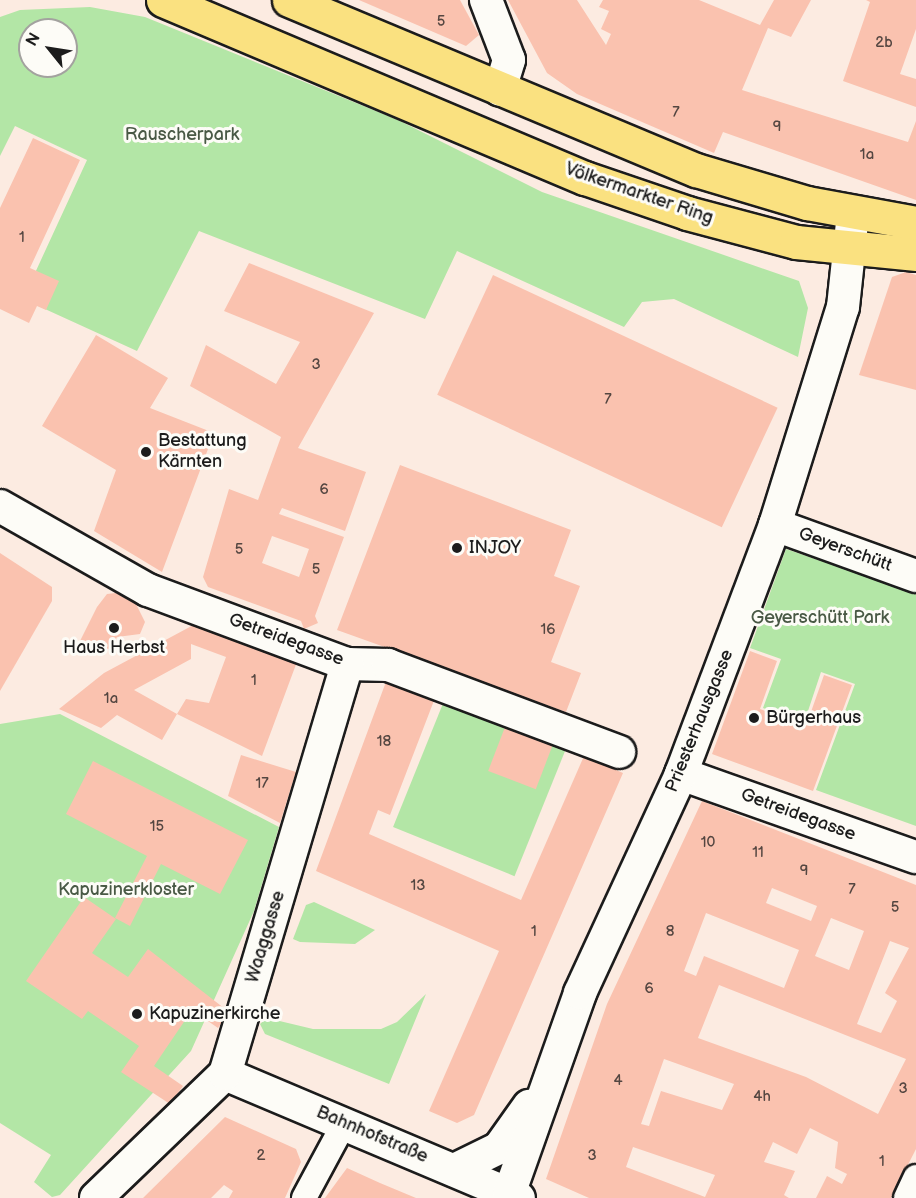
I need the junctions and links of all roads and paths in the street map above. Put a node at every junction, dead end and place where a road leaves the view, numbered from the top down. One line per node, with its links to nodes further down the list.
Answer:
1 (164, 0): 5 (main road, Völkermarkter Ring)
2 (289, 0): 4 (main road)
3 (486, 0): 4 (street)
4 (500, 90): 5 (main road); 6 (main road)
5 (433, 114): 8 (main road, Völkermarkter Ring)
6 (854, 213): 7 (main road); 8 (street, Priesterhausgasse)
7 (916, 223)
8 (852, 250): 9 (main road, Völkermarkter Ring); 11 (street, Priesterhausgasse)
9 (916, 254)
10 (0, 507): 13 (street, Getreidegasse)
11 (775, 525): 12 (street, Geyerschütt); 15 (street, Priesterhausgasse)
12 (916, 576)
13 (347, 664): 14 (street, Getreidegasse); 17 (street, Waaggasse)
14 (619, 752)
15 (681, 774): 16 (street, Getreidegasse); 18 (street, Priesterhausgasse)
16 (916, 857)
17 (225, 1074): 19 (street, Bahnhofstraße); 23 (street, Waaggasse)
18 (549, 1079): 20 (street, Priesterhausgasse); 22 (street, Priesterhausgasse)
19 (345, 1122): 20 (street, Bahnhofstraße); 24 (street)
20 (454, 1170): 22 (street, Bahnhofstraße)
21 (916, 1177): 25 (street)
22 (514, 1196)
23 (96, 1198)
24 (304, 1198)
25 (906, 1198)

